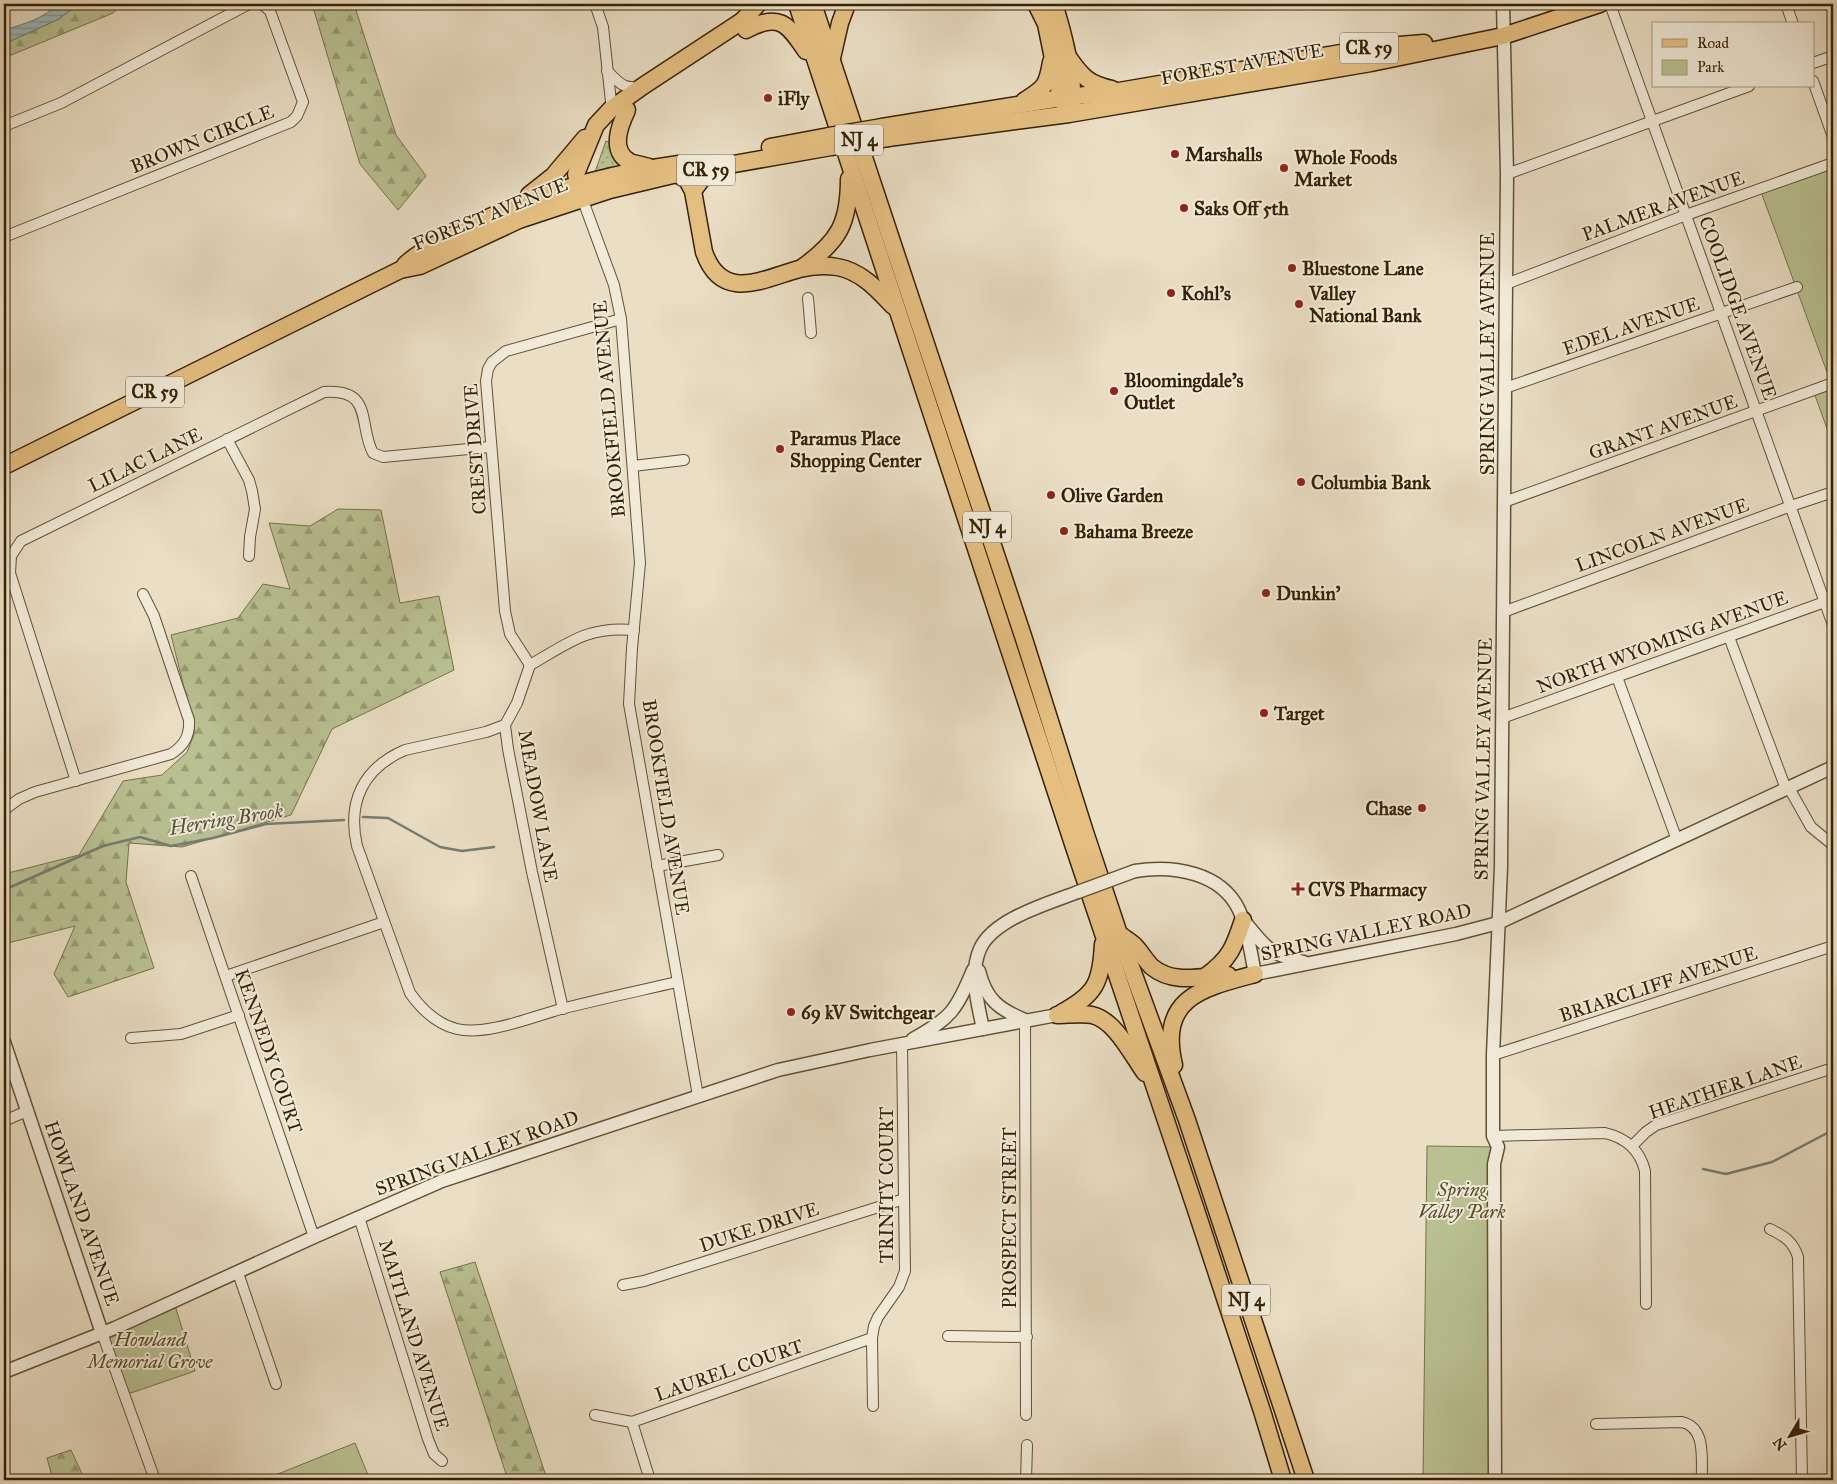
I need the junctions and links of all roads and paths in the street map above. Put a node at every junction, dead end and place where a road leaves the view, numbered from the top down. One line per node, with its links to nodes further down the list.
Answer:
1 (249, 4): 33 (street)
2 (262, 4): 47 (street, BROWN CIRCLE)
3 (595, 4): 22 (street)
4 (758, 4): 15 (main road)
5 (797, 4): 21 (main road, NJ 4)
6 (814, 4): 19 (main road, NJ 4)
7 (847, 4): 19 (main road)
8 (1036, 4): 17 (main road)
9 (1503, 4): 16 (street, SPRING VALLEY AVENUE)
10 (1600, 4): 16 (main road, CR 59)
11 (1610, 4): 31 (street, COOLIDGE AVENUE)
12 (1786, 4): 14 (street)
13 (1057, 8): 17 (main road)
14 (1792, 22)
15 (744, 25): 21 (main road); 24 (main road, FOREST AVENUE); 29 (main road, FOREST AVENUE)
16 (1503, 36): 26 (main road, FOREST AVENUE / CR 59); 30 (main road, FOREST AVENUE / CR 59); 42 (street, SPRING VALLEY AVENUE)
17 (1060, 56): 26 (main road); 27 (main road); 28 (main road)
18 (1833, 56): 20 (street)
19 (832, 58): 91 (main road, NJ 4)
20 (1814, 63)
21 (818, 70): 38 (main road, NJ 4)
22 (607, 71): 24 (street); 29 (street)
23 (1814, 84): 35 (street)
24 (643, 86): 29 (main road, FOREST AVENUE)
25 (1744, 88): 31 (street)
26 (1119, 91): 27 (main road, FOREST AVENUE / CR 59)
27 (1067, 97): 28 (main road, FOREST AVENUE / CR 59); 30 (main road)
28 (1020, 104): 34 (main road, FOREST AVENUE / CR 59)
29 (618, 113): 32 (main road, FOREST AVENUE); 39 (main road); 43 (main road, FOREST AVENUE)
30 (1069, 114): 34 (main road, FOREST AVENUE / CR 59)
31 (1652, 121): 42 (street); 46 (street, COOLIDGE AVENUE)
32 (596, 125): 43 (main road, FOREST AVENUE); 45 (main road)
33 (4, 126)
34 (885, 132): 36 (main road, FOREST AVENUE / CR 59, bridge)
35 (1833, 137)
36 (829, 142): 39 (main road, FOREST AVENUE / CR 59); 40 (main road, FOREST AVENUE / CR 59)
37 (1833, 163): 46 (street, PALMER AVENUE)
38 (849, 166): 48 (main road); 53 (main road, NJ 4)
39 (652, 168): 43 (main road, FOREST AVENUE / CR 59)
40 (714, 169): 41 (main road, FOREST AVENUE / CR 59); 44 (main road)
41 (678, 174): 43 (main road, FOREST AVENUE / CR 59); 44 (main road)
42 (1506, 174): 50 (street, SPRING VALLEY AVENUE)
43 (580, 191): 45 (main road, FOREST AVENUE / CR 59); 49 (main road, FOREST AVENUE / CR 59); 55 (street, BROOKFIELD AVENUE)
44 (693, 191): 48 (main road)
45 (514, 206): 49 (main road, FOREST AVENUE / CR 59)
46 (1686, 215): 50 (street, PALMER AVENUE); 54 (street, COOLIDGE AVENUE)
47 (4, 237)
48 (800, 269): 53 (main road)
49 (400, 270): 63 (main road, FOREST AVENUE / CR 59)
50 (1506, 284): 58 (street, SPRING VALLEY AVENUE)
51 (1797, 287): 54 (street, EDEL AVENUE)
52 (808, 298): 56 (street)
53 (897, 310): 91 (main road, NJ 4)
54 (1721, 313): 58 (street, EDEL AVENUE); 59 (street, COOLIDGE AVENUE)
55 (621, 319): 61 (street, CREST DRIVE); 64 (street, BROOKFIELD AVENUE)
56 (811, 333)
57 (1833, 383): 59 (street, GRANT AVENUE)
58 (1505, 388): 66 (street, SPRING VALLEY AVENUE)
59 (1756, 411): 66 (street, GRANT AVENUE); 67 (street, COOLIDGE AVENUE)
60 (227, 439): 61 (street, LILAC LANE); 68 (street); 80 (street, LILAC LANE)
61 (490, 447): 75 (street, CREST DRIVE)
62 (684, 460): 64 (street)
63 (4, 466)
64 (633, 466): 73 (street, BROOKFIELD AVENUE)
65 (1833, 492): 67 (street, LINCOLN AVENUE)
66 (1504, 502): 71 (street, SPRING VALLEY AVENUE)
67 (1790, 506): 70 (street, COOLIDGE AVENUE); 71 (street, LINCOLN AVENUE)
68 (249, 556)
69 (144, 594): 80 (street)
70 (1829, 600): 72 (street, COOLIDGE AVENUE); 74 (street, NORTH WYOMING AVENUE)
71 (1503, 612): 77 (street, SPRING VALLEY AVENUE)
72 (1833, 625)
73 (634, 630): 75 (street); 86 (street, BROOKFIELD AVENUE)
74 (1729, 637): 76 (street, NORTH WYOMING AVENUE); 81 (street)
75 (530, 665): 78 (street, MEADOW LANE)
76 (1616, 677): 77 (street, NORTH WYOMING AVENUE); 83 (street)
77 (1502, 718): 90 (street, SPRING VALLEY AVENUE)
78 (506, 725): 89 (street); 99 (street, MEADOW LANE)
79 (1833, 767): 81 (street, SPRING VALLEY ROAD)
80 (76, 781): 82 (street)
81 (1787, 788): 83 (street, SPRING VALLEY ROAD); 84 (street)
82 (4, 810)
83 (1677, 840): 90 (street, SPRING VALLEY ROAD)
84 (1833, 845)
85 (718, 855): 86 (street)
86 (657, 866): 98 (street, BROOKFIELD AVENUE)
87 (191, 876): 96 (street, KENNEDY COURT)
88 (1243, 920): 93 (street, SPRING VALLEY ROAD, bridge); 94 (street); 95 (street, SPRING VALLEY ROAD); 97 (main road)
89 (384, 922): 96 (street); 99 (street)
90 (1498, 923): 94 (street, SPRING VALLEY ROAD); 107 (street, SPRING VALLEY AVENUE)
91 (1112, 935): 97 (main road); 101 (main road); 109 (main road, NJ 4); 112 (main road, NJ 4)
92 (1833, 946): 107 (street, BRIARCLIFF AVENUE)
93 (977, 961): 102 (street); 103 (street, SPRING VALLEY ROAD); 106 (street)
94 (1311, 964): 95 (street, SPRING VALLEY ROAD)
95 (1255, 974): 97 (main road); 112 (main road)
96 (226, 976): 100 (street, KENNEDY COURT)
97 (1206, 976)
98 (677, 982): 99 (street); 110 (street, BROOKFIELD AVENUE)
99 (563, 1009)
100 (239, 1015): 104 (street); 119 (street, KENNEDY COURT)
101 (1057, 1015): 102 (street, SPRING VALLEY ROAD); 109 (main road)
102 (1025, 1020): 103 (street, SPRING VALLEY ROAD); 125 (street, PROSPECT STREET)
103 (983, 1029): 106 (street, SPRING VALLEY ROAD)
104 (131, 1038)
105 (4, 1042): 111 (street, HOWLAND AVENUE)
106 (902, 1045): 110 (street, SPRING VALLEY ROAD); 116 (street, TRINITY COURT)
107 (1493, 1055): 114 (street, SPRING VALLEY AVENUE)
108 (1833, 1068): 115 (street, HEATHER LANE)
109 (1155, 1088): 139 (main road, NJ 4)
110 (698, 1096): 117 (street, SPRING VALLEY ROAD)
111 (27, 1111): 113 (street); 123 (street, HOWLAND AVENUE)
112 (1187, 1120): 140 (main road, NJ 4)
113 (4, 1121)
114 (1494, 1136): 115 (street); 141 (street, SPRING VALLEY AVENUE)
115 (1632, 1146): 122 (street)
116 (904, 1199): 121 (street, DUKE DRIVE); 126 (street, TRINITY COURT)
117 (359, 1217): 119 (street, SPRING VALLEY ROAD); 135 (street, MAITLAND AVENUE)
118 (1770, 1229): 143 (street)
119 (314, 1236): 120 (street, SPRING VALLEY ROAD)
120 (238, 1273): 123 (street, SPRING VALLEY ROAD); 128 (street)
121 (623, 1284)
122 (1646, 1304)
123 (102, 1333): 127 (street, SPRING VALLEY ROAD); 136 (street, HOWLAND AVENUE)
124 (948, 1336): 125 (street)
125 (1027, 1337): 131 (street, PROSPECT STREET)
126 (872, 1338): 129 (street, TRINITY COURT); 132 (street, LAUREL COURT)
127 (4, 1372)
128 (276, 1384)
129 (873, 1406)
130 (595, 1415): 132 (street)
131 (1026, 1416)
132 (632, 1422): 137 (street)
133 (1596, 1424): 142 (street)
134 (1026, 1445): 138 (street)
135 (442, 1461)
136 (155, 1480)
137 (650, 1480)
138 (1026, 1480)
139 (1283, 1480)
140 (1306, 1480)
141 (1495, 1480)
142 (1702, 1480)
143 (1802, 1480)

